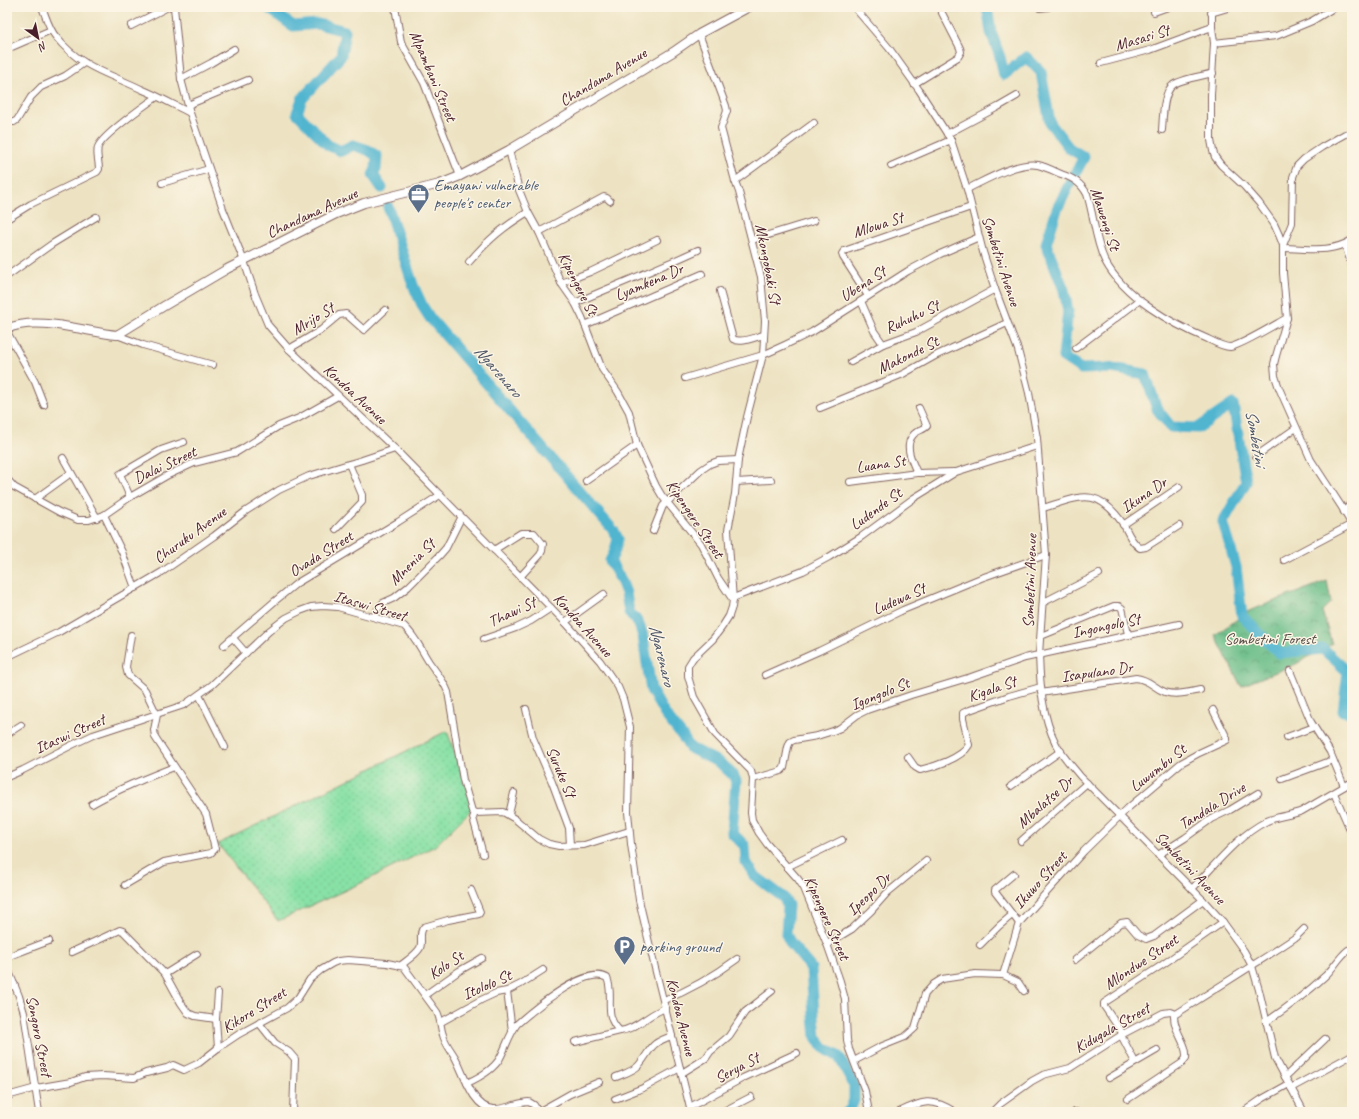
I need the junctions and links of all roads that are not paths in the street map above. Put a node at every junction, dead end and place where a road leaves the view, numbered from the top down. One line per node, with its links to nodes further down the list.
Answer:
1 (42, 7): 17 (street)
2 (168, 7): 15 (street)
3 (174, 7): 25 (street, Kondoa Avenue)
4 (395, 7): 41 (street, Mpambani Street)
5 (749, 7): 18 (street, Chandama Avenue)
6 (854, 7): 27 (street, Sombetini Avenue)
7 (1048, 7): 11 (street)
8 (1168, 7): 13 (street)
9 (1231, 7): 12 (street)
10 (1335, 7): 19 (street)
11 (1040, 8)
12 (1211, 10): 16 (street)
13 (1154, 12)
14 (942, 13): 27 (street)
15 (131, 26)
16 (1212, 27): 19 (street); 23 (street, Masasi St)
17 (51, 30): 20 (street); 22 (street)
18 (699, 34): 38 (street, Chandama Avenue); 42 (street, Mkongobaki St)
19 (1214, 43): 24 (street)
20 (7, 49)
21 (234, 50): 25 (street)
22 (84, 63): 29 (street); 32 (street)
23 (1101, 63)
24 (1213, 74): 34 (street); 57 (street)
25 (181, 79): 30 (street, Kondoa Avenue)
26 (248, 80): 30 (street)
27 (914, 84): 36 (street, Sombetini Avenue)
28 (1017, 96): 36 (street)
29 (157, 97): 31 (street); 49 (street)
30 (188, 105): 31 (street, Kondoa Avenue)
31 (190, 113): 40 (street, Kondoa Avenue)
32 (7, 122)
33 (814, 123): 42 (street)
34 (1162, 130)
35 (1352, 132): 57 (street)
36 (947, 134): 37 (street, Sombetini Avenue)
37 (951, 140): 39 (street); 44 (street, Sombetini Avenue)
38 (509, 150): 41 (street, Chandama Avenue); 47 (street, Kipengere St)
39 (891, 166)
40 (209, 169): 43 (street); 59 (street, Kondoa Avenue)
41 (460, 176): 59 (street, Chandama Avenue)
42 (735, 181): 54 (street, Mkongobaki St)
43 (162, 183)
44 (966, 189): 46 (street, Sombetini Avenue); 68 (street, Mawengi St)
45 (610, 201): 51 (street)
46 (971, 207): 52 (street, Sombetini Avenue); 67 (street, Mlowa St)
47 (528, 212): 51 (street, Kipengere St); 60 (street)
48 (96, 217): 63 (street)
49 (7, 219)
50 (814, 221): 54 (street)
51 (539, 232): 64 (street, Kipengere St)
52 (979, 237): 65 (street, Sombetini Avenue); 67 (street, Ubena St)
53 (657, 240): 64 (street)
54 (752, 240): 77 (street, Mkongobaki St)
55 (1352, 240): 56 (street)
56 (1345, 245): 57 (street); 61 (street)
57 (1283, 247): 72 (street)
58 (698, 250): 70 (street)
59 (244, 261): 76 (street, Chandama Avenue); 80 (street, Kondoa Avenue)
60 (469, 262)
61 (1352, 266)
62 (702, 274): 74 (street, Lyamkena Dr)
63 (7, 276)
64 (561, 283): 70 (street, Kipengere St)
65 (995, 289): 73 (street, Sombetini Avenue); 78 (street, Ruhuhu St)
66 (720, 291): 77 (street)
67 (868, 296): 69 (street, Ubena St)
68 (1140, 300): 72 (street, Mawengi St); 79 (street)
69 (861, 301): 78 (street, Ruhuhu St); 81 (street, Ubena St)
70 (575, 303): 74 (street, Kipengere St)
71 (385, 310): 80 (street, Mrijo St)
72 (1287, 318): 90 (street)
73 (1007, 323): 88 (street, Makonde St); 93 (street, Sombetini Avenue)
74 (585, 325): 86 (street, Kipengere St)
75 (7, 331): 76 (street); 87 (street)
76 (117, 335): 83 (street)
77 (764, 335): 81 (street, Mkongobaki St)
78 (883, 344): 82 (street)
79 (1076, 348)
80 (289, 349): 85 (street, Kondoa Avenue)
81 (763, 355): 84 (street, Ubena St); 97 (street, Mkongobaki St)
82 (851, 362)
83 (213, 365)
84 (685, 378)
85 (338, 396): 94 (street, Kondoa Avenue); 109 (street, Dalai Street)
86 (625, 403): 92 (street, Kipengere Street)
87 (44, 405)
88 (820, 408)
89 (919, 408): 101 (street, Luana St)
90 (1296, 428): 95 (street); 114 (street)
91 (184, 442): 109 (street)
92 (637, 445): 104 (street); 111 (street, Kipengere Street)
93 (1037, 446): 99 (street, Ludende St); 113 (street, Sombetini Avenue)
94 (395, 449): 98 (street, Churuku Avenue); 108 (street, Kondoa Avenue)
95 (1256, 456)
96 (63, 458): 100 (street)
97 (738, 460): 105 (street, Mkongobaki St); 111 (street)
98 (349, 464): 121 (street); 128 (street, Churuku Avenue)
99 (956, 472): 101 (street, Luana St); 130 (street, Ludende St)
100 (71, 473): 110 (street); 116 (street)
101 (917, 473): 106 (street, Luana St)
102 (7, 479): 110 (street, Dalai Street)
103 (771, 480): 105 (street)
104 (586, 481)
105 (736, 482): 130 (street, Mkongobaki St)
106 (850, 482)
107 (1179, 487): 119 (street, Ikuna Dr)
108 (440, 495): 117 (street, Kondoa Avenue); 139 (street, Ovada Street)
109 (130, 497): 115 (street, Dalai Street)
110 (35, 499): 116 (street, Dalai Street)
111 (668, 502): 122 (street); 130 (street, Kipengere Street)
112 (1352, 502): 114 (street)
113 (1042, 508): 119 (street); 124 (street, Sombetini Avenue)
114 (1344, 512): 118 (street)
115 (104, 515): 116 (street, Dalai Street); 128 (street)
116 (97, 518)
117 (461, 518): 123 (street, Kondoa Avenue); 133 (street, Mnenia St)
118 (1352, 524): 125 (street)
119 (1123, 525): 120 (street)
120 (1179, 526)
121 (336, 529)
122 (653, 531)
123 (494, 550): 127 (street, Kondoa Avenue); 127 (street)
124 (1046, 555): 131 (street, Sombetini Avenue); 146 (street, Ludewa St)
125 (1284, 560)
126 (1099, 574): 131 (street)
127 (520, 577): 132 (street, Kondoa Avenue)
128 (135, 588): 144 (street, Churuku Avenue)
129 (604, 594): 134 (street)
130 (733, 599): 163 (street)
131 (1044, 602): 138 (street, Sombetini Avenue)
132 (551, 608): 134 (street, Kondoa Avenue); 140 (street, Thawi St)
133 (374, 617): 142 (street, Itaswi Street); 173 (street, Itaswi Street)
134 (565, 622): 176 (street, Kondoa Avenue)
135 (1179, 624): 136 (street, Ingongolo St)
136 (1128, 634): 138 (street); 143 (street, Ingongolo St)
137 (130, 635): 152 (street)
138 (1041, 636): 143 (street, Sombetini Avenue)
139 (233, 638): 141 (street, Ovada Street); 142 (street)
140 (484, 639)
141 (224, 645)
142 (246, 653): 149 (street, Itaswi Street)
143 (1039, 654): 147 (street, Sombetini Avenue); 163 (street, Igongolo St)
144 (7, 657)
145 (1290, 671): 154 (street)
146 (765, 675)
147 (1041, 690): 148 (street, Isapulano Dr); 158 (street, Sombetini Avenue); 159 (street, Kigala St)
148 (1200, 690)
149 (200, 695): 152 (street, Itaswi Street); 157 (street)
150 (526, 709): 180 (street, Suruke St)
151 (1213, 710): 175 (street, Luwumbu St)
152 (157, 715): 161 (street); 162 (street, Itaswi Street)
153 (21, 725): 155 (street)
154 (1314, 727): 156 (street); 160 (street)
155 (7, 734)
156 (1287, 737)
157 (225, 747)
158 (1061, 751): 166 (street, Sombetini Avenue); 167 (street)
159 (908, 757)
160 (1333, 760): 164 (street); 168 (street)
161 (174, 767): 172 (street); 186 (street)
162 (7, 777)
163 (753, 779): 184 (street, Kipengere Street)
164 (1282, 780)
165 (1352, 782): 168 (street)
166 (1087, 783): 175 (street, Sombetini Avenue); 179 (street, Mbalatse Dr)
167 (1011, 786)
168 (1344, 786): 171 (street)
169 (514, 792): 174 (street)
170 (1258, 793): 182 (street, Tandala Drive)
171 (1334, 793): 177 (street); 187 (street)
172 (92, 804)
173 (475, 813): 174 (street); 181 (street, Itaswi Street)
174 (509, 814): 180 (street)
175 (1120, 815): 182 (street, Sombetini Avenue); 192 (street, Ikuwo Street)
176 (630, 831): 180 (street); 217 (street, Kondoa Avenue)
177 (1352, 834)
178 (842, 840): 184 (street)
179 (1021, 841)
180 (570, 845)
181 (483, 854)
182 (1158, 855): 187 (street, Sombetini Avenue)
183 (926, 861): 195 (street, Ipeopo Dr)
184 (787, 867): 195 (street, Kipengere Street)
185 (1014, 874): 190 (street)
186 (125, 885)
187 (1192, 889): 189 (street, Sombetini Avenue)
188 (471, 890): 204 (street)
189 (1203, 900): 191 (street, Sombetini Avenue); 203 (street)
190 (1012, 916): 192 (street); 196 (street)
191 (1223, 922): 205 (street, Sombetini Avenue); 226 (street, Mlondwe Street)
192 (1019, 923): 209 (street, Ikuwo Street)
193 (1304, 929): 205 (street, Kidugala Street)
194 (50, 940): 200 (street)
195 (827, 944): 234 (street, Kipengere Street)
196 (980, 945)
197 (1348, 950): 222 (street)
198 (72, 952): 208 (street)
199 (197, 954): 208 (street)
200 (7, 957)
201 (482, 958): 216 (street, Kolo St)
202 (737, 959): 217 (street)
203 (1074, 960)
204 (400, 966): 216 (street); 223 (street, Kikore Street)
205 (1252, 966): 219 (street, Kidugala Street); 222 (street, Sombetini Avenue)
206 (7, 967): 210 (street, Songoro Street)
207 (543, 970): 212 (street, Itololo St)
208 (165, 974): 220 (street)
209 (1003, 975): 214 (street); 234 (street)
210 (15, 985): 211 (street); 243 (street, Songoro Street)
211 (7, 988)
212 (507, 991): 221 (street, Itololo St); 224 (street)
213 (772, 991): 236 (street)
214 (1024, 991)
215 (218, 993): 220 (street)
216 (426, 995): 221 (street)
217 (664, 1000): 218 (street, Kondoa Avenue)
218 (666, 1008): 225 (street); 227 (street, Kondoa Avenue)
219 (1174, 1014): 226 (street, Kidugala Street); 247 (street)
220 (216, 1019): 230 (street)
221 (441, 1022): 241 (street)
222 (1266, 1022): 238 (street, Sombetini Avenue)
223 (259, 1023): 230 (street, Kikore Street); 250 (street)
224 (512, 1031): 225 (street); 241 (street)
225 (620, 1031): 229 (street)
226 (1122, 1035): 235 (street); 256 (street, Kidugala Street)
227 (672, 1036): 236 (street, Kondoa Avenue); 237 (street)
228 (1325, 1039): 238 (street)
229 (575, 1042)
230 (218, 1048): 243 (street, Kikore Street)
231 (1157, 1050): 235 (street)
232 (797, 1053): 248 (street, Serya St)
233 (1352, 1055): 242 (street)
234 (854, 1061): 253 (street, Kipengere Street)
235 (1135, 1062): 239 (street)
236 (681, 1071): 246 (street); 248 (street, Kondoa Avenue)
237 (616, 1077)
238 (1285, 1077): 242 (street, Sombetini Avenue)
239 (1109, 1078)
240 (599, 1082): 251 (street)
241 (467, 1083): 251 (street)
242 (1290, 1086): 257 (street); 258 (street, Sombetini Avenue)
243 (36, 1088): 244 (street); 249 (street, Songoro Street)
244 (7, 1096)
245 (751, 1098): 252 (street)
246 (615, 1099)
247 (1128, 1099)
248 (691, 1110)
249 (39, 1112)
250 (293, 1112)
251 (538, 1112)
252 (722, 1112)
253 (869, 1112)
254 (899, 1112): 255 (street)
255 (955, 1112)
256 (992, 1112)
257 (1243, 1112)
258 (1304, 1112)

